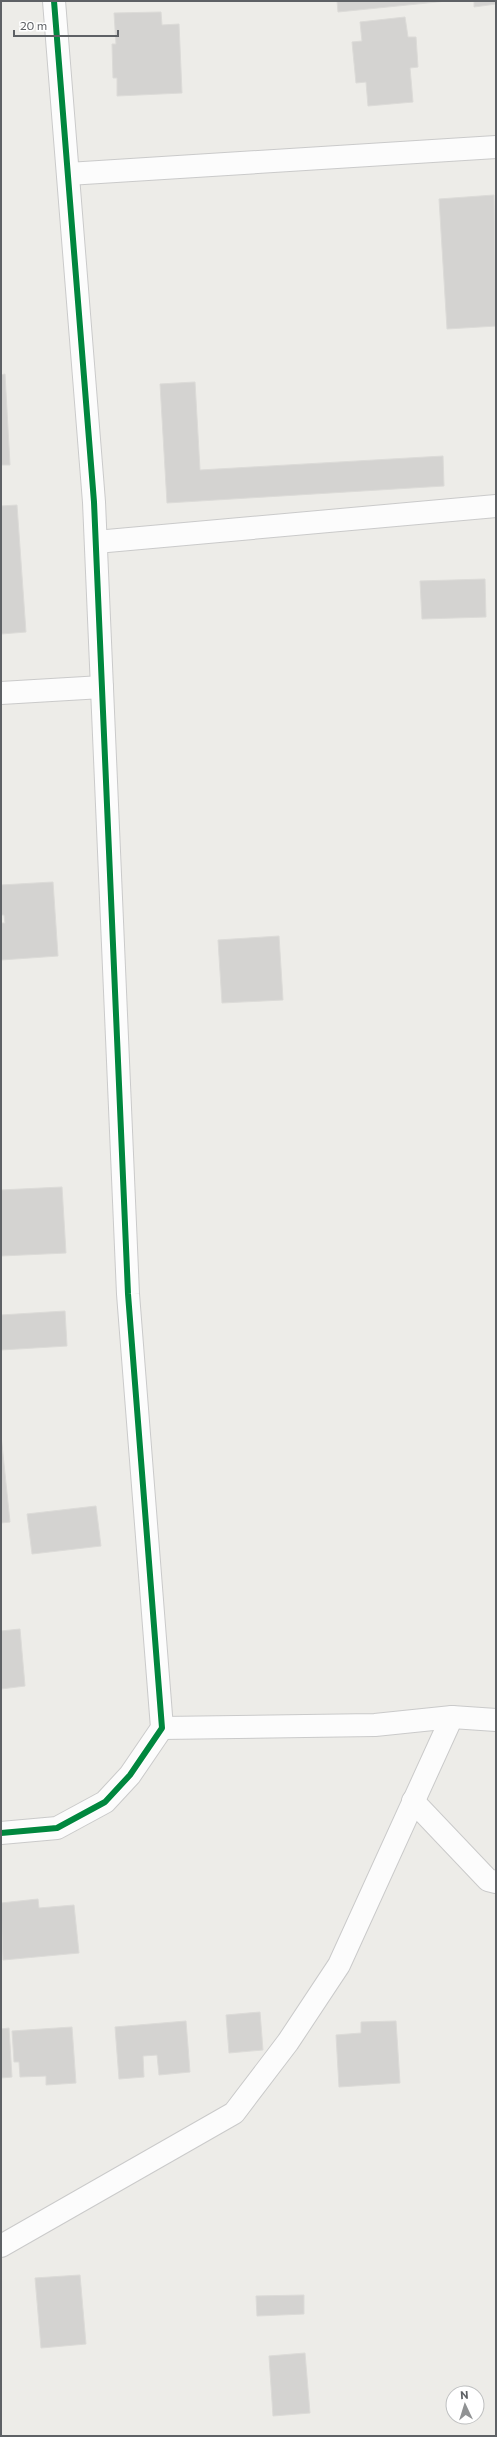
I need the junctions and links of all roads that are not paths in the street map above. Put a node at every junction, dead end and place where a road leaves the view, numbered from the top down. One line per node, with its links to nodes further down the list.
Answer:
1 (54, 1): 3 (street)
2 (496, 147): 3 (street)
3 (68, 174): 5 (street)
4 (496, 506): 5 (street)
5 (96, 542): 6 (street)
6 (102, 687): 7 (street); 10 (street)
7 (1, 693)
8 (452, 1717): 9 (street); 10 (street); 11 (street)
9 (496, 1720)
10 (162, 1728): 12 (street)
11 (413, 1801): 13 (street); 14 (street)
12 (1, 1833)
13 (496, 1882)
14 (1, 2246)

